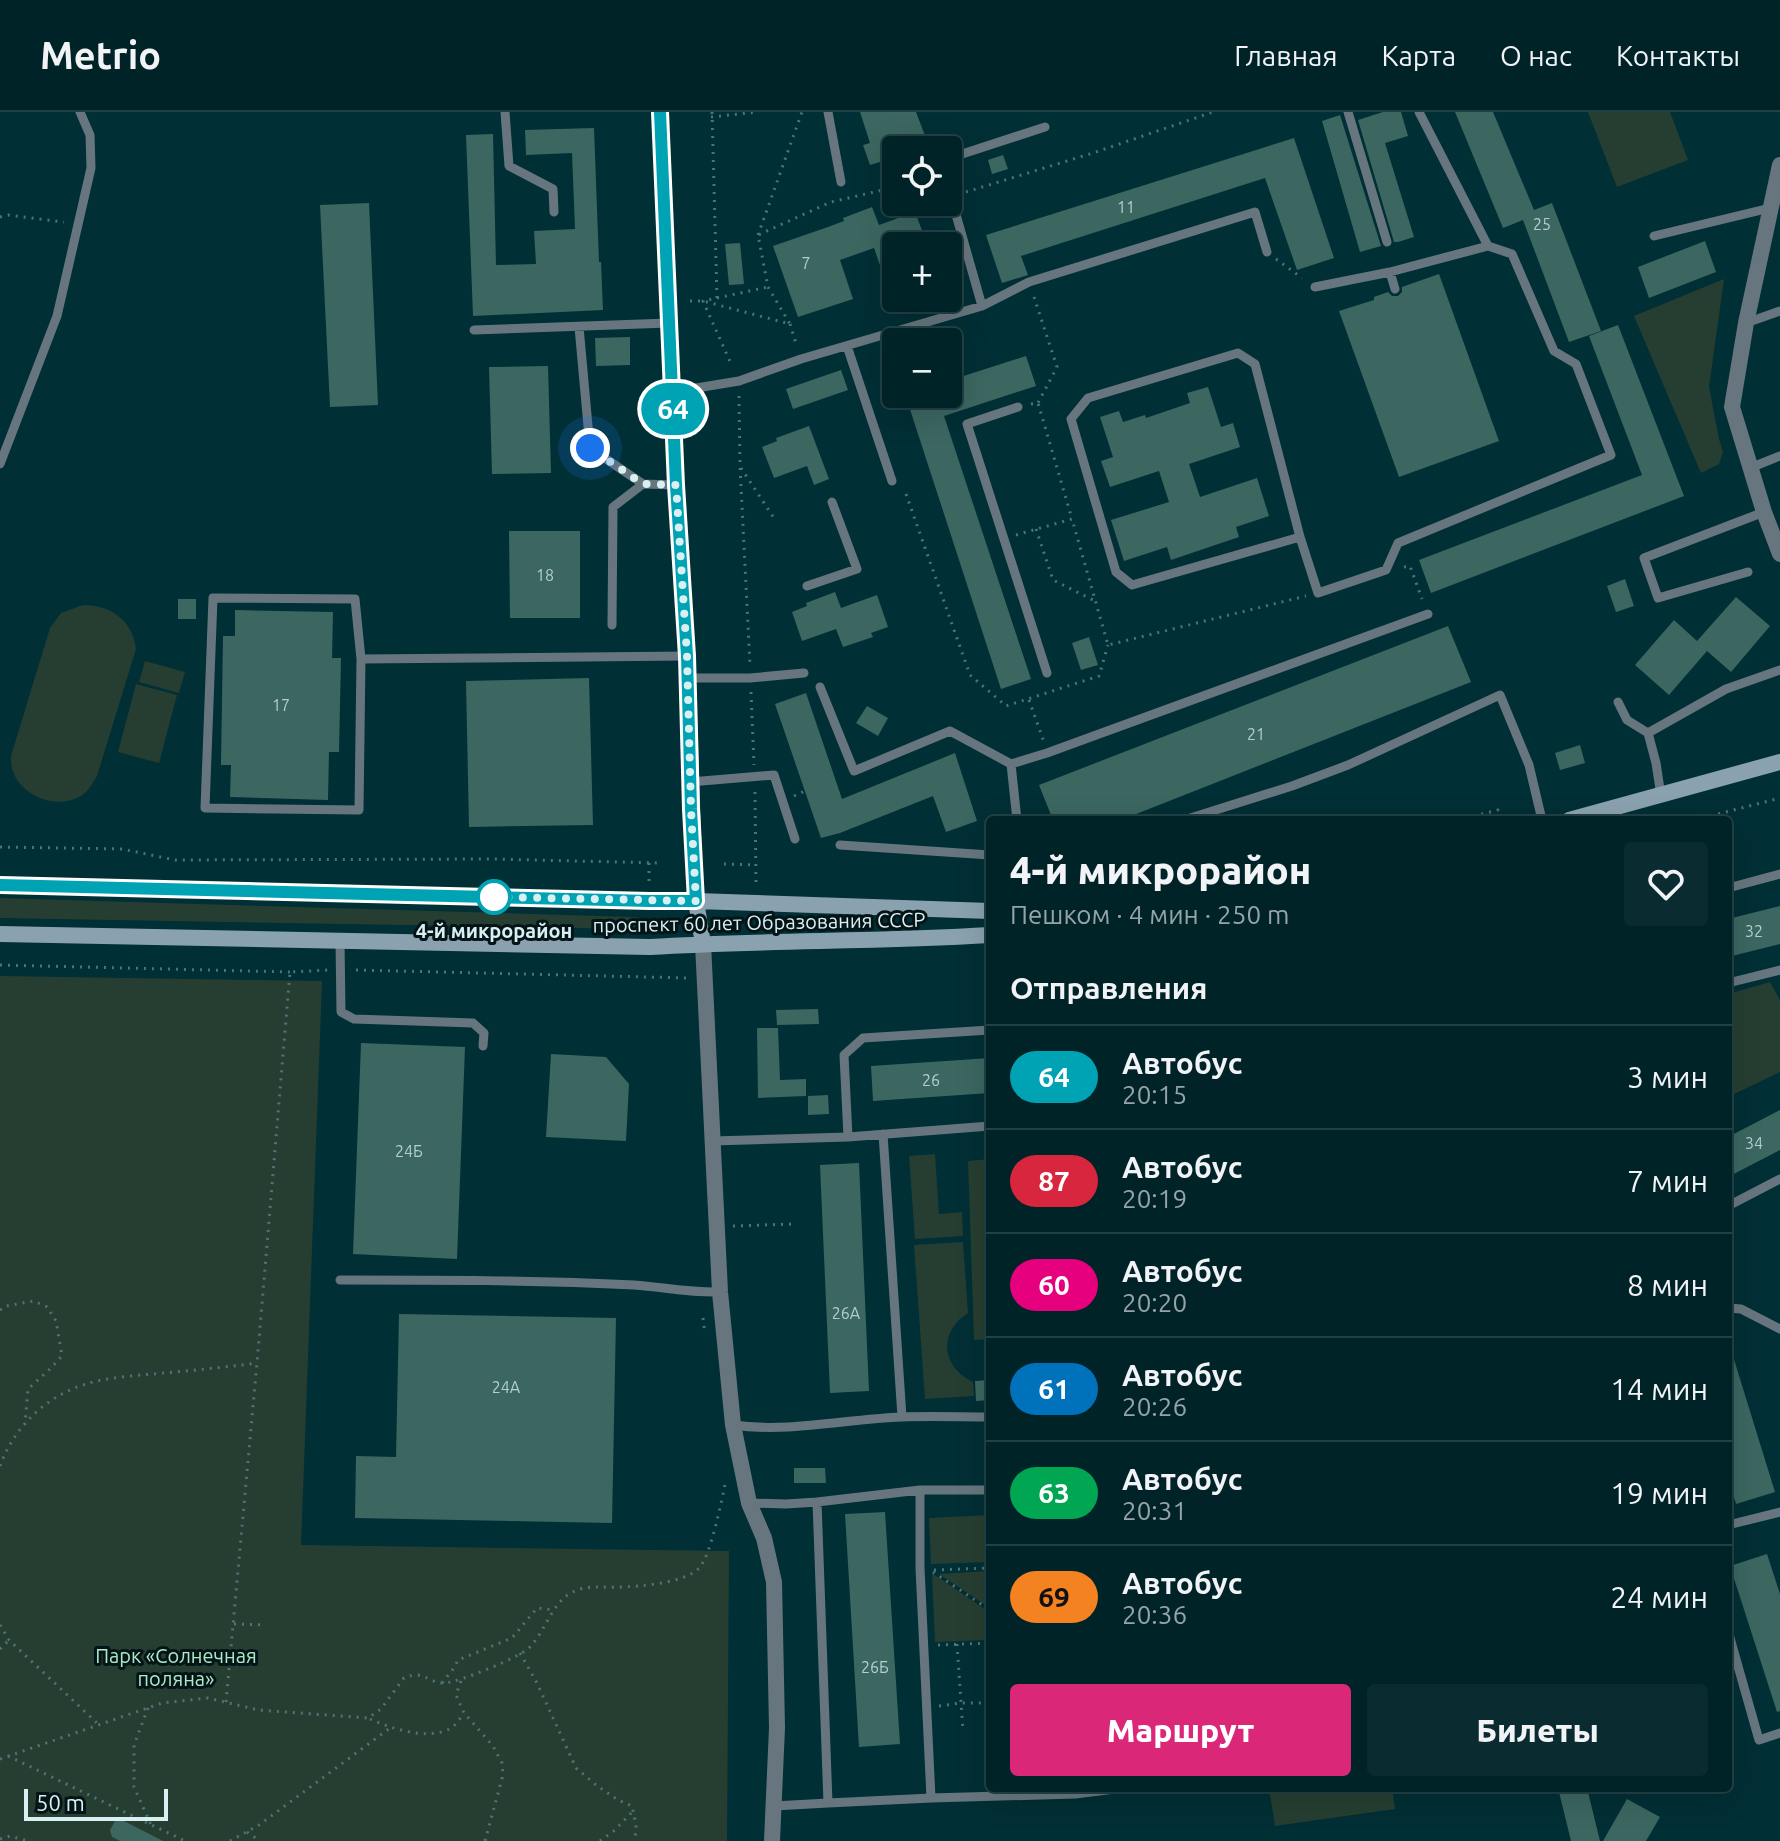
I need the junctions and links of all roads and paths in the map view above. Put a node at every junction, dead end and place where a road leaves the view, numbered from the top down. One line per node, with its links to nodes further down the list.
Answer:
1 (80, 112): 21 (lane)
2 (505, 112): 18 (lane)
3 (660, 112): 37 (main road)
4 (758, 112): 10 (path)
5 (802, 112): 22 (path)
6 (828, 112): 14 (lane)
7 (1213, 112): 16 (path)
8 (1348, 112): 24 (lane)
9 (1419, 112): 25 (lane)
10 (712, 114): 32 (path)
11 (1045, 127): 12 (lane)
12 (962, 154)
13 (1780, 165): 17 (street)
14 (841, 182)
15 (882, 190): 22 (path)
16 (962, 194)
17 (1770, 208): 23 (lane); 38 (street)
18 (554, 212)
19 (956, 216): 35 (lane)
20 (0, 217): 21 (path)
21 (78, 224): 49 (lane)
22 (758, 235): 29 (path)
23 (1654, 236)
24 (1387, 242)
25 (1488, 246): 27 (lane); 61 (lane)
26 (1267, 252): 28 (lane); 30 (path)
27 (1390, 272): 30 (lane); 31 (lane)
28 (1029, 282): 35 (lane); 46 (path)
29 (768, 287): 32 (path); 39 (path)
30 (1315, 287)
31 (1395, 289)
32 (717, 298): 34 (path)
33 (690, 301): 34 (path)
34 (703, 301): 39 (path); 44 (path)
35 (982, 306): 42 (lane)
36 (1780, 311): 38 (lane)
37 (669, 323): 40 (lane); 45 (main road)
38 (1746, 323): 51 (street)
39 (790, 324): 43 (path)
40 (579, 327): 41 (lane); 53 (lane)
41 (474, 330)
42 (847, 346): 43 (lane); 52 (lane)
43 (801, 359): 44 (lane)
44 (739, 381): 45 (lane); 50 (path)
45 (672, 392): 54 (main road)
46 (1038, 403): 47 (path); 59 (path)
47 (1018, 407): 74 (lane)
48 (1780, 456): 51 (lane)
49 (0, 464)
50 (740, 466): 58 (path); 76 (path)
51 (1750, 468): 57 (street)
52 (892, 481)
53 (643, 484): 54 (lane); 68 (lane)
54 (676, 485): 70 (main road)
55 (906, 494): 78 (path)
56 (832, 502): 65 (lane)
57 (1764, 512): 62 (street); 64 (lane)
58 (774, 518)
59 (1072, 519)
60 (1036, 529): 66 (path)
61 (1300, 537): 61 (lane)
62 (1780, 554)
63 (1410, 566): 67 (path)
64 (1748, 572)
65 (807, 586)
66 (1097, 602)
67 (1428, 614): 81 (lane)
68 (612, 625)
69 (1108, 645): 78 (path)
70 (687, 656): 71 (lane); 75 (main road)
71 (361, 659): 71 (lane)
72 (1780, 670): 80 (lane)
73 (804, 673): 76 (lane)
74 (1047, 673)
75 (688, 678): 76 (lane); 85 (main road)
76 (750, 678): 84 (path)
77 (820, 687): 83 (lane)
78 (1029, 699): 81 (path)
79 (1618, 702): 80 (lane)
80 (1648, 733): 86 (lane)
81 (1047, 753): 83 (lane)
82 (1780, 762): 86 (main road)
83 (1011, 764): 89 (lane)
84 (755, 778): 85 (lane); 95 (lane); 102 (path)
85 (690, 782): 108 (main road)
86 (1661, 796): 93 (main road)
87 (1780, 798): 94 (path)
88 (1499, 814): 91 (path)
89 (1017, 816)
90 (1197, 816): 92 (lane)
91 (1474, 816)
92 (1541, 816)
93 (1584, 816)
94 (1710, 816)
95 (795, 839)
96 (840, 845): 98 (lane)
97 (0, 847): 99 (path)
98 (986, 855)
99 (649, 863): 100 (path); 104 (path)
100 (661, 863)
101 (724, 864): 102 (path)
102 (756, 865): 106 (path)
103 (1780, 874): 107 (lane)
104 (649, 882)
105 (0, 885): 108 (main road, проспект 60 лет Образования СССР)
106 (756, 885)
107 (1732, 887)
108 (696, 901): 109 (main road, проспект 60 лет Образования СССР); 113 (main road)
109 (986, 911)
110 (0, 934): 112 (main road, проспект 60 лет Образования СССР)
111 (986, 935): 113 (main road, проспект 60 лет Образования СССР)
112 (340, 941): 113 (main road, проспект 60 лет Образования СССР); 116 (lane)
113 (703, 944): 127 (street)
114 (0, 965): 118 (path)
115 (650, 969): 119 (path)
116 (341, 970): 118 (path); 119 (path); 123 (lane)
117 (1780, 970): 121 (lane)
118 (290, 972): 137 (path)
119 (650, 977): 120 (path)
120 (692, 978)
121 (1732, 982)
122 (986, 1030): 126 (lane)
123 (483, 1046)
124 (986, 1126): 125 (lane)
125 (883, 1134): 126 (lane); 138 (lane)
126 (848, 1137): 127 (lane)
127 (713, 1141): 131 (street)
128 (1780, 1179): 129 (lane)
129 (1732, 1204)
130 (793, 1224): 131 (path)
131 (717, 1226): 133 (street)
132 (340, 1280): 133 (lane)
133 (720, 1292): 141 (street)
134 (1732, 1308): 136 (lane)
135 (0, 1310): 140 (path)
136 (1780, 1329)
137 (257, 1363): 140 (path); 154 (path)
138 (902, 1417): 139 (lane); 141 (lane)
139 (986, 1417)
140 (25, 1424): 142 (path)
141 (733, 1425): 147 (street)
142 (0, 1466)
143 (726, 1479): 153 (path)
144 (920, 1490): 145 (lane); 146 (lane); 151 (lane)
145 (986, 1490)
146 (817, 1502): 147 (lane); 181 (lane)
147 (749, 1503): 182 (street)
148 (1780, 1512): 149 (lane)
149 (1732, 1524)
150 (986, 1568): 151 (path)
151 (925, 1569): 152 (path); 158 (lane)
152 (986, 1607)
153 (555, 1610): 163 (path); 165 (path)
154 (234, 1624): 156 (path); 166 (path)
155 (0, 1625): 157 (path)
156 (266, 1625)
157 (9, 1640): 162 (path); 173 (path)
158 (924, 1643): 160 (path); 170 (lane)
159 (986, 1643): 160 (path)
160 (957, 1644): 167 (path)
161 (1732, 1645): 176 (lane)
162 (0, 1649)
163 (520, 1653): 164 (path); 183 (path)
164 (461, 1681): 165 (path); 171 (path)
165 (441, 1684): 172 (path)
166 (226, 1702): 169 (path); 172 (path)
167 (961, 1703): 168 (path); 170 (path); 175 (path)
168 (986, 1703)
169 (148, 1708): 173 (path); 184 (path)
170 (928, 1708): 180 (lane)
171 (464, 1713): 174 (path); 187 (path)
172 (368, 1718): 174 (path)
173 (98, 1725): 177 (path)
174 (390, 1728): 185 (path)
175 (963, 1731)
176 (1780, 1733)
177 (8, 1756): 178 (path); 184 (path)
178 (0, 1759)
179 (1054, 1792): 180 (lane)
180 (931, 1798): 181 (lane)
181 (828, 1803): 182 (lane)
182 (774, 1806): 195 (street)
183 (633, 1811): 193 (path); 194 (path)
184 (151, 1825): 189 (path)
185 (247, 1832): 190 (path); 191 (path)
186 (0, 1839): 188 (path)
187 (485, 1840): 192 (path)
188 (28, 1841)
189 (185, 1841)
190 (230, 1841)
191 (260, 1841)
192 (491, 1841)
193 (600, 1841)
194 (635, 1841)
195 (772, 1841)

